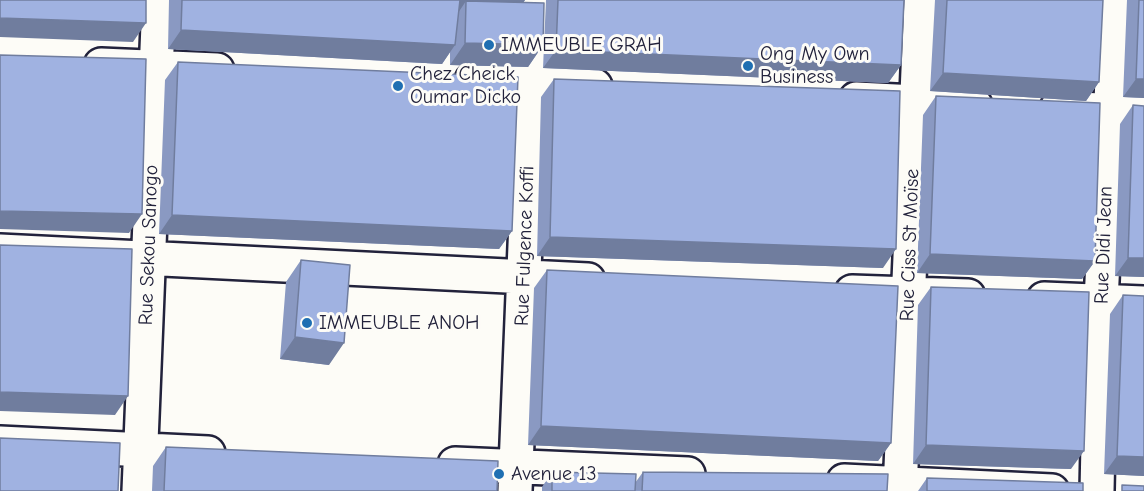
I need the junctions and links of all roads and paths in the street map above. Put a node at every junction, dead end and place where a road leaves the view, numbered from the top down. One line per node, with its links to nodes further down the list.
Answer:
1 (159, 0): 6 (street, Rue Sekou Sanogo)
2 (535, 0): 9 (street, Rue Fulgence Koffi)
3 (921, 0): 12 (street, Rue Ciss St Moïse)
4 (1116, 0): 13 (street, Rue Didi Jean)
5 (76, 64): 6 (street)
6 (156, 68): 7 (street); 16 (street, Rue Sekou Sanogo)
7 (251, 72)
8 (444, 79): 9 (street)
9 (532, 83): 10 (street); 17 (street, Rue Fulgence Koffi)
10 (622, 87)
11 (828, 98): 12 (street)
12 (916, 102): 13 (street); 20 (street, Rue Ciss St Moïse)
13 (1110, 110): 14 (street); 21 (street, Rue Didi Jean)
14 (1144, 112)
15 (0, 251): 16 (street)
16 (148, 257): 17 (street); 24 (street, Rue Sekou Sanogo)
17 (524, 276): 18 (street); 28 (street, Rue Fulgence Koffi)
18 (616, 281)
19 (820, 291): 20 (street)
20 (908, 294): 21 (street); 30 (street, Rue Ciss St Moïse)
21 (1101, 301): 22 (street); 33 (street, Rue Didi Jean)
22 (1144, 303)
23 (0, 443): 24 (street)
24 (141, 449): 25 (street); 31 (street, Rue Sekou Sanogo)
25 (234, 454)
26 (422, 462): 28 (street)
27 (714, 475): 28 (street)
28 (516, 479)
29 (819, 480): 30 (street)
30 (901, 487): 32 (street)
31 (139, 491)
32 (1052, 491)
33 (1097, 491)

